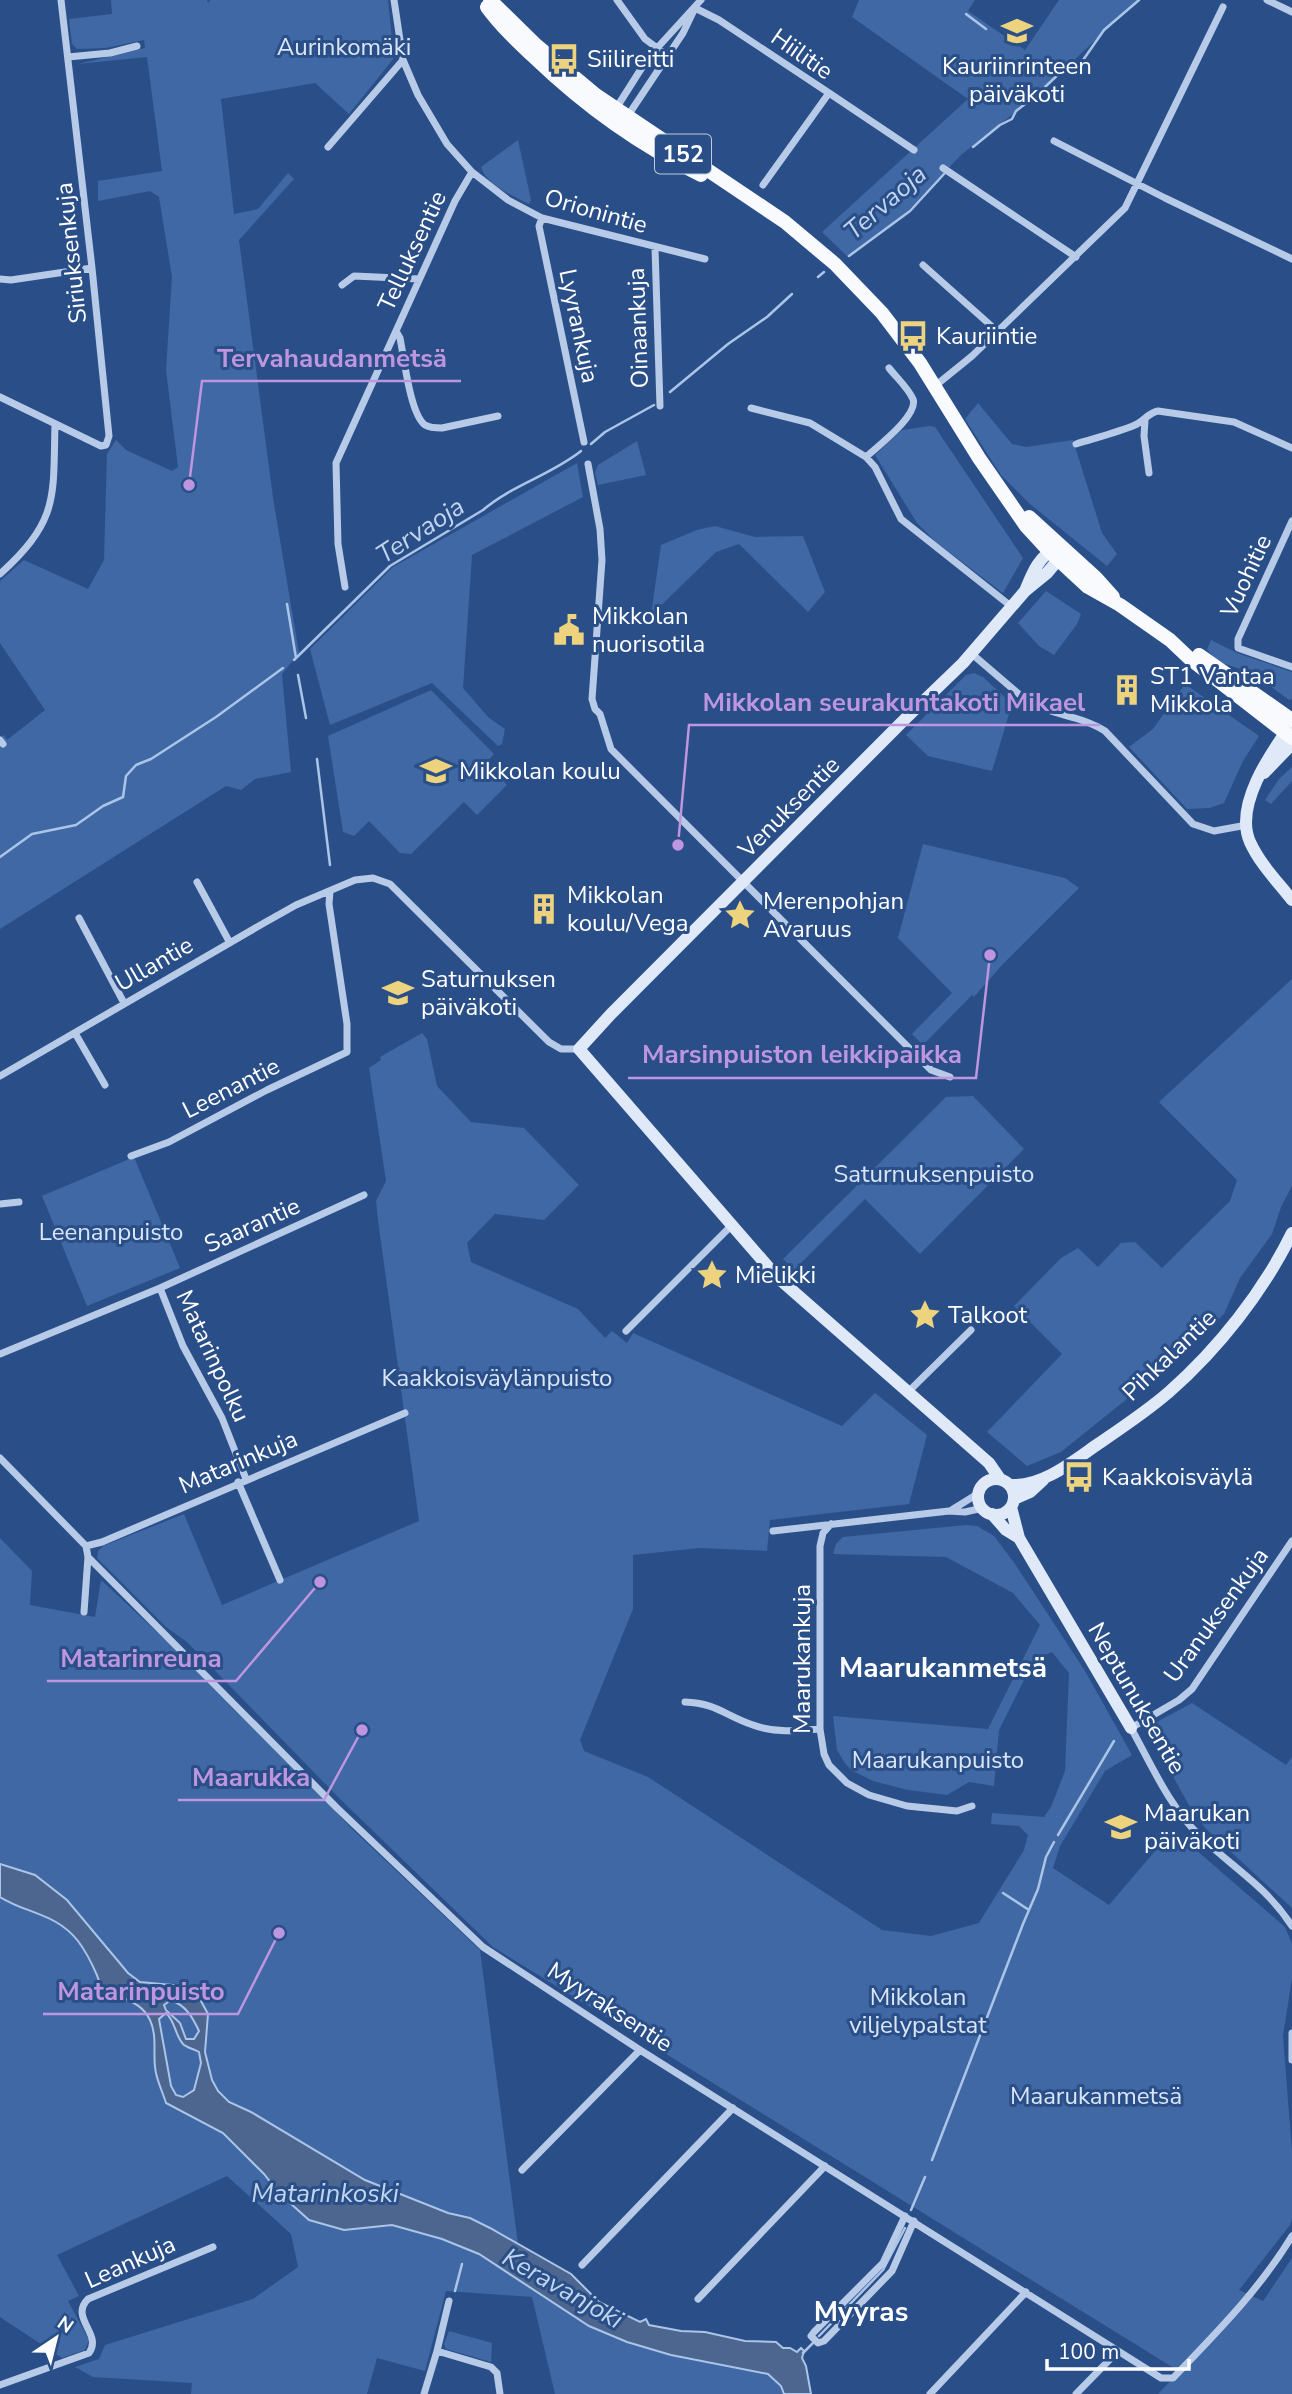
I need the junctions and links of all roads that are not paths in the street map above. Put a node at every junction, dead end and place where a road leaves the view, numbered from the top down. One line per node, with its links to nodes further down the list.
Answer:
1 (61, 0): 13 (street, Siriuksenkuja)
2 (394, 0): 15 (street, Orionintie)
3 (482, 0): 18 (main road, 152)
4 (490, 0): 17 (main road, 152)
5 (617, 0): 12 (street)
6 (701, 0): 9 (street)
7 (1267, 0): 10 (street)
8 (1223, 7): 24 (street)
9 (695, 8): 12 (street); 14 (street); 16 (street, Hiilitie)
10 (1292, 12)
11 (137, 46): 13 (street)
12 (656, 49): 14 (street); 17 (street)
13 (68, 57): 32 (street, Siriuksenkuja)
14 (668, 57): 18 (street)
15 (403, 60): 20 (street); 23 (street, Orionintie)
16 (829, 93): 21 (street); 25 (street, Hiilitie)
17 (615, 108): 18 (main road, 152)
18 (621, 121): 39 (main road, 152)
19 (1054, 141): 24 (street)
20 (328, 147)
21 (914, 150)
22 (943, 168): 28 (street)
23 (472, 172): 26 (street, Orionintie); 34 (street, Telluksentie)
24 (1138, 183): 28 (street); 30 (street)
25 (763, 186)
26 (542, 218): 27 (street, Orionintie); 46 (street, Lyyrankuja)
27 (655, 248): 29 (street, Orionintie); 41 (street, Oinaankuja)
28 (1076, 257): 37 (street)
29 (705, 259)
30 (1292, 259)
31 (923, 265): 37 (street)
32 (92, 268): 33 (street); 45 (street, Siriuksenkuja)
33 (0, 279)
34 (419, 279): 35 (street); 36 (street, Telluksentie)
35 (342, 285)
36 (396, 331): 43 (street); 55 (street, Telluksentie)
37 (998, 331): 39 (street)
38 (889, 368): 49 (street)
39 (935, 386): 53 (main road, 152)
40 (0, 397): 45 (street)
41 (660, 406)
42 (751, 408): 49 (street)
43 (498, 416)
44 (1144, 420): 47 (street); 48 (street); 51 (street)
45 (55, 424): 54 (street)
46 (583, 442)
47 (1076, 444)
48 (1292, 448)
49 (866, 457): 56 (street)
50 (588, 464): 62 (street)
51 (1149, 473)
52 (1292, 521): 58 (street, Vuohitie)
53 (1056, 553): 56 (street, Venuksentie); 59 (main road, 152)
54 (0, 574)
55 (345, 587)
56 (1012, 607): 57 (street, Venuksentie)
57 (972, 654): 60 (street); 62 (street, Venuksentie)
58 (1292, 667)
59 (1291, 732): 60 (street)
60 (1247, 825): 64 (street)
61 (197, 882): 66 (street)
62 (743, 882): 69 (street, Venuksentie); 71 (street)
63 (330, 891): 66 (street, Ullantie); 69 (street); 73 (street, Leenantie)
64 (1292, 900)
65 (79, 918): 67 (street)
66 (230, 943): 67 (street, Ullantie)
67 (124, 1003): 68 (street, Ullantie)
68 (75, 1033): 70 (street, Ullantie); 72 (street)
69 (579, 1049): 77 (street)
70 (0, 1076)
71 (950, 1077)
72 (105, 1085)
73 (131, 1156)
74 (364, 1195): 79 (street, Saarantie)
75 (19, 1202): 76 (street)
76 (0, 1203)
77 (732, 1225): 81 (street); 83 (street)
78 (1292, 1233): 87 (street, Pihkalantie)
79 (160, 1288): 82 (street, Saarantie); 88 (street, Matarinpolku)
80 (971, 1330): 83 (street)
81 (626, 1331)
82 (0, 1354)
83 (908, 1392): 85 (street)
84 (405, 1413): 88 (street, Matarinkuja)
85 (969, 1447): 89 (street); 90 (street)
86 (0, 1458): 98 (street)
87 (1046, 1477): 89 (street, Pihkalantie); 91 (street, Pihkalantie)
88 (242, 1480): 98 (street, Matarinkuja); 100 (street, Matarinpolku)
89 (1005, 1482): 90 (street); 91 (street)
90 (981, 1489): 92 (street); 93 (street)
91 (1012, 1503): 93 (street); 96 (street, Neptunuksentie)
92 (950, 1511): 93 (street); 94 (street)
93 (987, 1511): 96 (street, Neptunuksentie)
94 (831, 1524): 95 (street); 104 (street, Maarukankuja)
95 (773, 1531)
96 (1019, 1538): 103 (street, Neptunuksentie)
97 (1292, 1541): 103 (street, Uranuksenkuja)
98 (86, 1546): 99 (street)
99 (88, 1557): 101 (street); 108 (street, Myyraksentie)
100 (280, 1580)
101 (84, 1612)
102 (685, 1702): 104 (street)
103 (1131, 1728): 106 (street, Neptunuksentie)
104 (820, 1729): 105 (street, Maarukankuja)
105 (972, 1806)
106 (1292, 1926)
107 (1292, 2033): 109 (street)
108 (640, 2050): 110 (street, Myyraksentie); 112 (street)
109 (1292, 2060)
110 (733, 2108): 111 (street, Myyraksentie); 117 (street)
111 (825, 2166): 113 (street, Myyraksentie); 119 (street)
112 (522, 2170)
113 (905, 2216): 114 (street, Myyraksentie); 114 (street)
114 (914, 2221): 118 (street, Myyraksentie)
115 (1292, 2236): 122 (street, Myyraksentie)
116 (213, 2246): 123 (street, Leankuja)
117 (582, 2265)
118 (1026, 2292): 122 (street, Myyraksentie); 126 (street)
119 (698, 2299)
120 (449, 2301): 121 (street)
121 (437, 2351): 124 (street); 125 (street)
122 (1118, 2351): 127 (street)
123 (0, 2385)
124 (424, 2394)
125 (500, 2394)
126 (930, 2394)
127 (1076, 2394)

